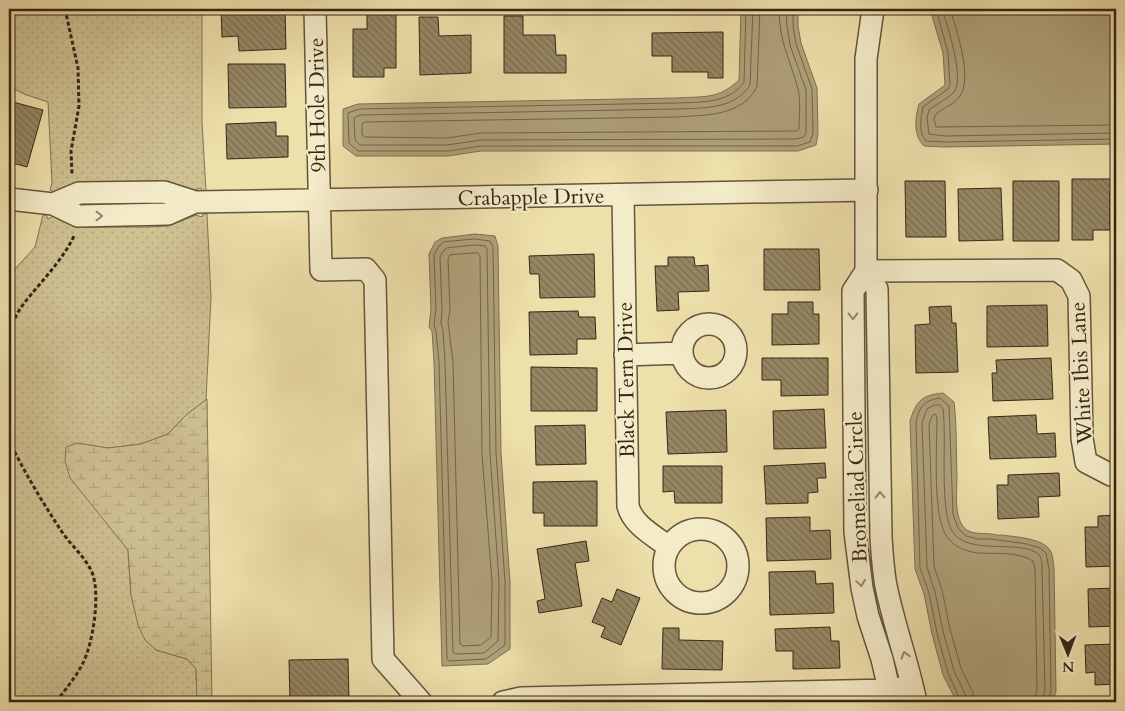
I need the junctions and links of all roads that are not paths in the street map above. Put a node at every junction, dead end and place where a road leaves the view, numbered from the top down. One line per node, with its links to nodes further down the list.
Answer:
1 (316, 9): 6 (street, 9th Hole Drive)
2 (873, 9): 3 (street, Bromeliad Circle)
3 (867, 190): 4 (street, Crabapple Drive); 7 (street, Bromeliad Circle)
4 (623, 195): 6 (street, Crabapple Drive); 9 (street, Black Tern Drive)
5 (9, 199): 6 (street, Crabapple Drive)
6 (319, 201): 14 (street, 9th Hole Drive)
7 (866, 272): 10 (street, White Ibis Lane); 12 (street, Bromeliad Circle, one-way to 7); 13 (street, Bromeliad Circle, one-way to 13)
8 (682, 353): 9 (street)
9 (626, 355): 11 (street, Black Tern Drive)
10 (1116, 475)
11 (669, 546)
12 (914, 694): 13 (street)
13 (891, 696): 15 (street)
14 (421, 702)
15 (503, 702)

